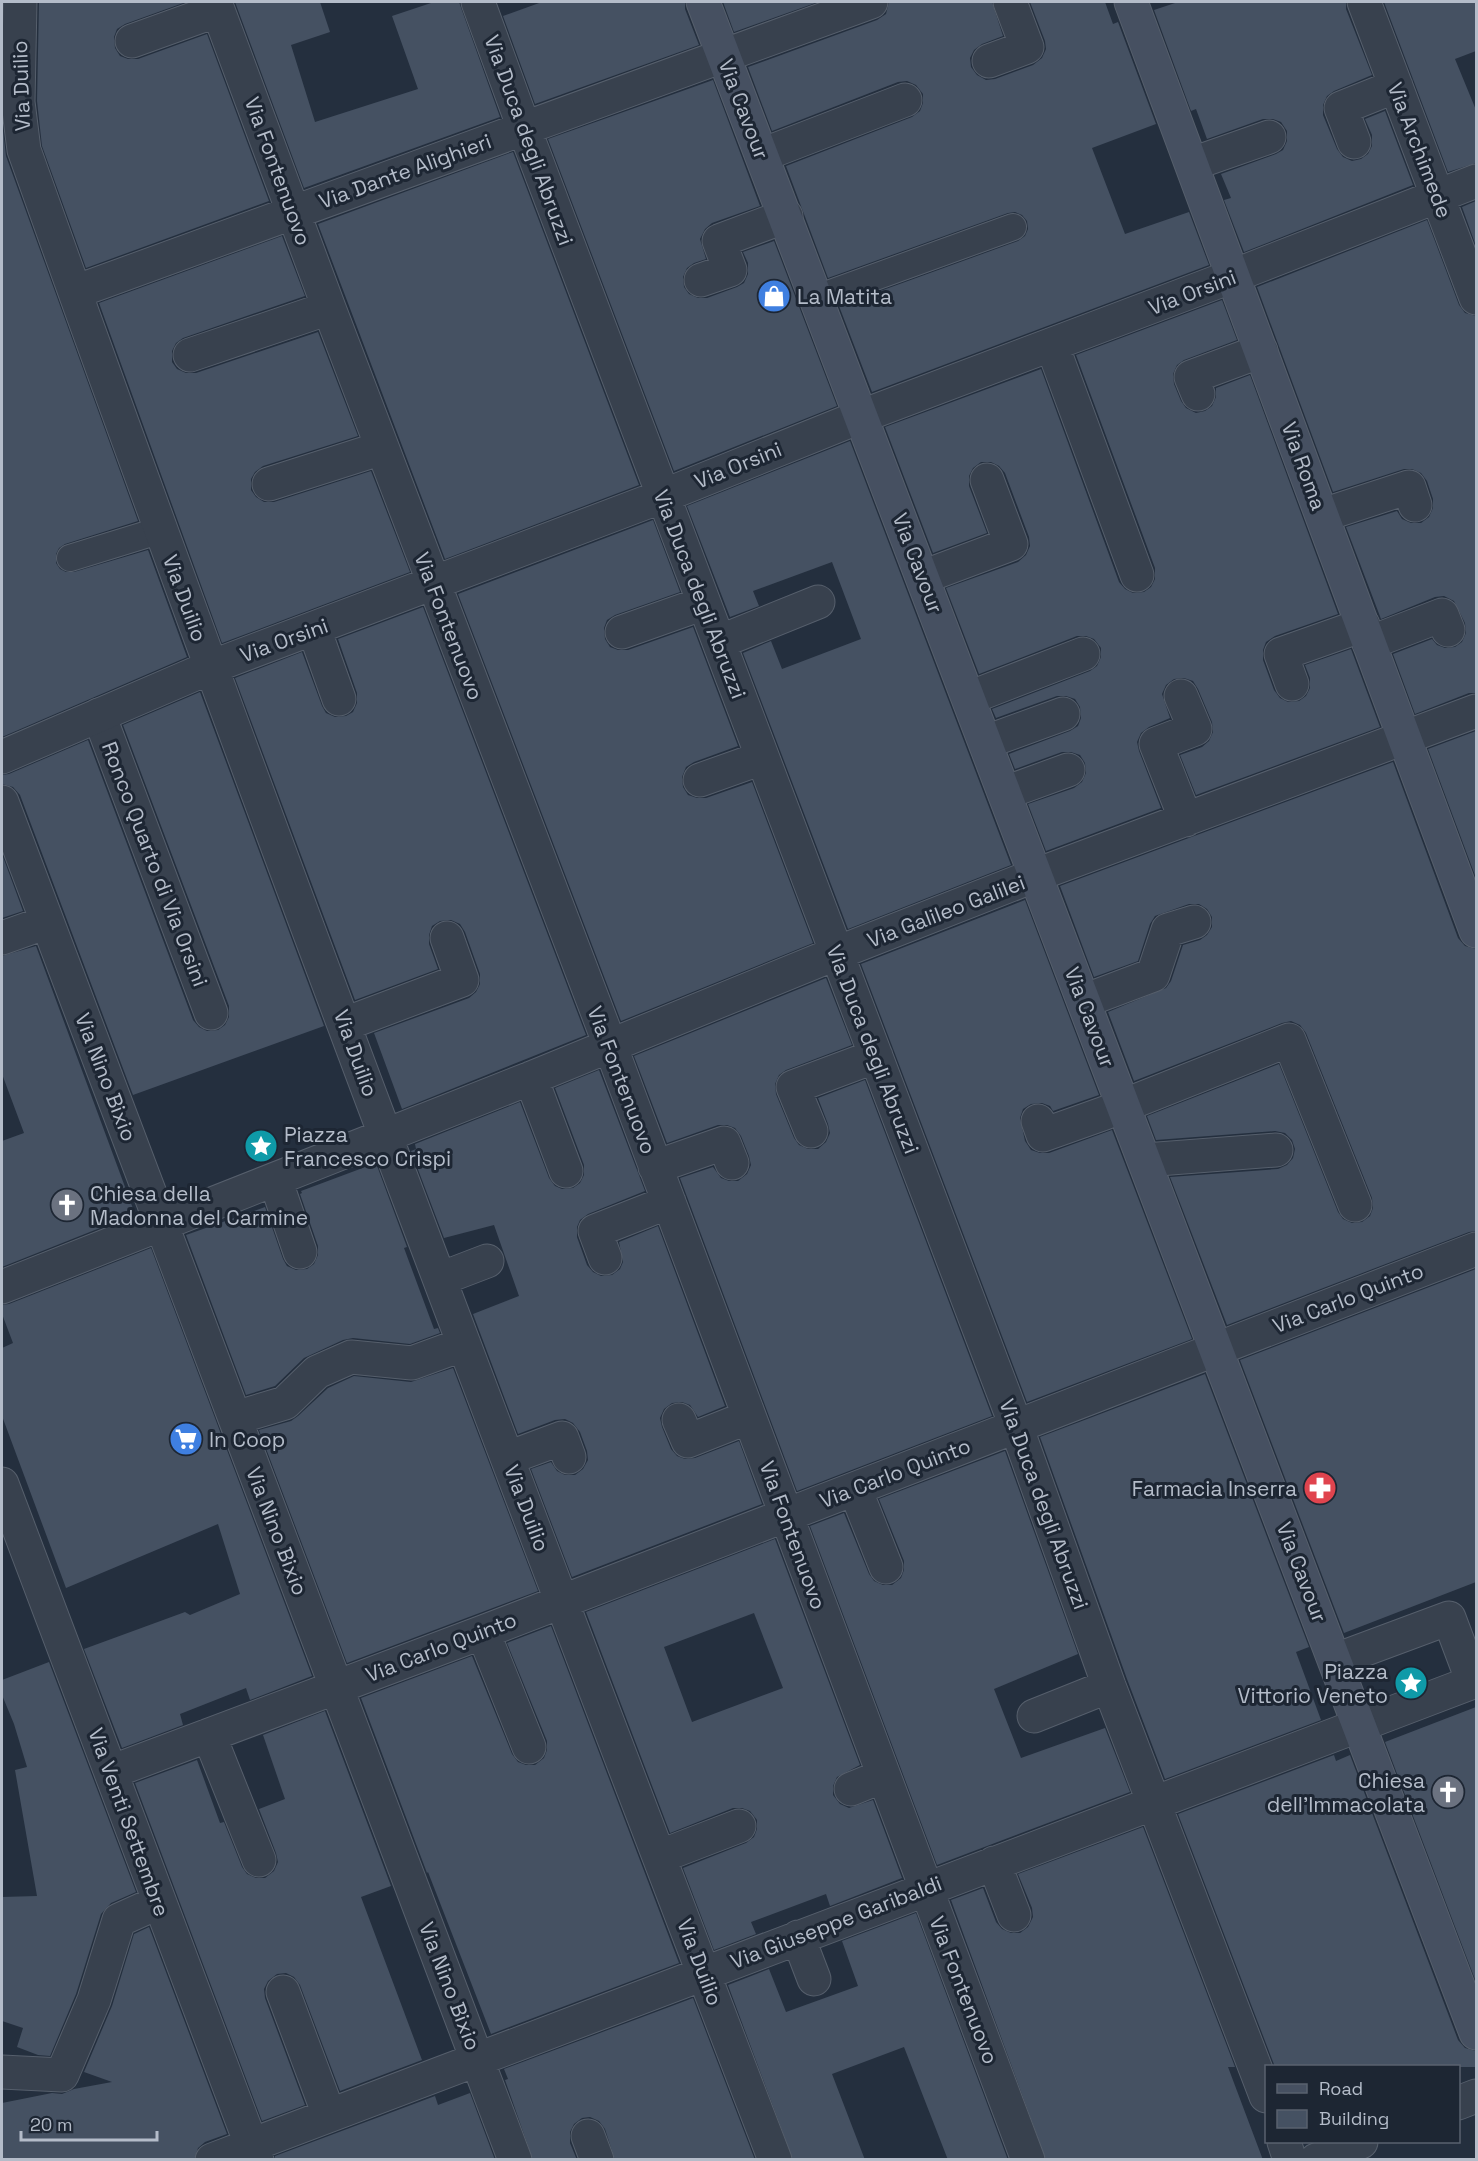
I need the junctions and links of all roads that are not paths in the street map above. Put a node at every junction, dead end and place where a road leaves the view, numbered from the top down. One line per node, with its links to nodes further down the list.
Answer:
1 (20, 2): 17 (street, Via Duilio)
2 (478, 2): 14 (street, Via Duca degli Abruzzi)
3 (703, 2): 10 (main road, Via Cavour)
4 (871, 2): 10 (street, Via Dante Alighieri)
5 (1010, 2): 11 (street)
6 (1131, 2): 19 (main road, Via Roma)
7 (1364, 2): 12 (street, Via Archimede)
8 (216, 6): 9 (street); 22 (street, Via Fontenuovo)
9 (132, 41)
10 (724, 55): 14 (street, Via Dante Alighieri); 18 (main road, Via Cavour)
11 (989, 61)
12 (1396, 86): 16 (street); 21 (street, Via Archimede)
13 (905, 100): 18 (street)
14 (524, 128): 22 (street, Via Dante Alighieri); 39 (street, Via Duca degli Abruzzi)
15 (1269, 137): 19 (street)
16 (1354, 142)
17 (13, 153): 27 (street, Via Duilio)
18 (762, 155): 23 (main road, Via Cavour)
19 (1192, 164): 25 (main road, Via Roma)
20 (1476, 181): 21 (street, Via Orsini)
21 (1438, 196): 25 (street, Via Orsini); 29 (street, Via Archimede)
22 (293, 213): 27 (street, Via Dante Alighieri); 30 (street, Via Fontenuovo)
23 (786, 216): 26 (street); 28 (main road, Via Cavour)
24 (1013, 227): 28 (lane)
25 (1233, 276): 31 (street, Via Orsini); 32 (main road, Via Roma)
26 (701, 280)
27 (75, 292): 42 (street, Via Duilio)
28 (817, 298): 35 (main road, Via Cavour)
29 (1476, 298)
30 (329, 308): 33 (street); 36 (street, Via Fontenuovo)
31 (1053, 345): 35 (street, Via Orsini); 44 (street)
32 (1262, 351): 34 (street); 41 (main road, Via Roma)
33 (190, 355)
34 (1198, 394)
35 (861, 416): 39 (street, Via Orsini); 45 (main road, Via Cavour)
36 (381, 448): 38 (street); 46 (street, Via Fontenuovo)
37 (987, 480): 45 (street)
38 (269, 484)
39 (663, 496): 46 (street, Via Orsini); 48 (street, Via Duca degli Abruzzi)
40 (1415, 505): 41 (street)
41 (1323, 515): 52 (main road, Via Roma)
42 (161, 530): 43 (lane); 55 (street, Via Duilio)
43 (70, 558)
44 (1137, 575)
45 (923, 577): 58 (main road, Via Cavour)
46 (433, 583): 49 (street, Via Orsini); 82 (street, Via Fontenuovo)
47 (818, 602): 53 (street)
48 (704, 603): 51 (street); 53 (street, Via Duca degli Abruzzi)
49 (314, 629): 55 (street, Via Orsini); 59 (street)
50 (1448, 630): 52 (street)
51 (622, 632)
52 (1366, 634): 56 (street); 63 (main road, Via Roma)
53 (718, 642): 66 (street, Via Duca degli Abruzzi)
54 (1083, 654): 58 (street)
55 (211, 667): 62 (street, Via Orsini); 81 (street, Via Duilio)
56 (1292, 684)
57 (1181, 696): 71 (street)
58 (969, 698): 64 (main road, Via Cavour)
59 (339, 699)
60 (1476, 711): 63 (street, Via Galileo Galilei)
61 (1063, 714): 64 (street)
62 (99, 715): 65 (street, Via Orsini); 80 (street, Ronco Quarto di Via Orsini)
63 (1405, 739): 71 (street, Via Galileo Galilei); 75 (main road, Via Roma)
64 (986, 742): 69 (main road, Via Cavour)
65 (2, 757)
66 (762, 758): 68 (street); 78 (street, Via Duca degli Abruzzi)
67 (1068, 770): 69 (street)
68 (700, 780)
69 (1005, 792): 72 (main road, Via Cavour)
70 (2, 802): 73 (street, Via Nino Bixio)
71 (1186, 820): 72 (street, Via Galileo Galilei)
72 (1036, 875): 78 (street, Via Galileo Galilei); 79 (main road, Via Cavour)
73 (46, 922): 76 (street); 97 (street, Via Nino Bixio)
74 (1194, 922): 79 (street)
75 (1476, 931)
76 (2, 938)
77 (447, 938): 81 (street)
78 (837, 953): 82 (street, Via Galileo Galilei); 83 (street, Via Duca degli Abruzzi)
79 (1084, 1000): 85 (main road, Via Cavour)
80 (211, 1014)
81 (345, 1024): 88 (street, Via Duilio)
82 (610, 1045): 84 (street, Via Galileo Galilei); 92 (street, Via Fontenuovo)
83 (876, 1056): 87 (street); 109 (street, Via Duca degli Abruzzi)
84 (531, 1078): 88 (street, Via Galileo Galilei); 93 (street)
85 (1124, 1106): 86 (street); 90 (main road, Via Cavour); 96 (street)
86 (1038, 1121)
87 (811, 1131)
88 (386, 1135): 94 (street, Via Galileo Galilei); 102 (street, Via Duilio)
89 (1275, 1150): 90 (street)
90 (1145, 1160): 105 (main road, Via Cavour)
91 (732, 1163): 92 (street)
92 (655, 1167): 95 (street, Via Fontenuovo)
93 (566, 1171)
94 (275, 1179): 97 (street, Via Galileo Galilei); 99 (street)
95 (669, 1202): 100 (street); 106 (street, Via Fontenuovo)
96 (1355, 1205)
97 (161, 1224): 103 (street); 107 (street, Via Nino Bixio)
98 (1476, 1249): 105 (street, Via Carlo Quinto)
99 (300, 1252)
100 (605, 1258)
101 (487, 1261): 102 (street)
102 (440, 1279): 104 (street, Via Duilio)
103 (2, 1287)
104 (464, 1344): 107 (street); 111 (street, Via Duilio)
105 (1217, 1348): 109 (street, Via Carlo Quinto); 119 (main road, Via Cavour)
106 (749, 1417): 108 (street); 114 (street, Via Fontenuovo)
107 (234, 1418): 121 (street, Via Nino Bixio)
108 (680, 1420)
109 (1016, 1426): 113 (street, Via Carlo Quinto); 120 (street, Via Duca degli Abruzzi)
110 (569, 1457): 111 (street)
111 (508, 1458): 116 (street, Via Duilio)
112 (2, 1488): 126 (street, Via Venti Settembre)
113 (855, 1489): 114 (street, Via Carlo Quinto); 115 (street)
114 (785, 1515): 116 (street, Via Carlo Quinto); 127 (street, Via Fontenuovo)
115 (886, 1567)
116 (562, 1601): 117 (street, Via Carlo Quinto); 131 (street, Via Duilio)
117 (483, 1632): 121 (street, Via Carlo Quinto); 125 (street)
118 (1468, 1647): 119 (street); 123 (street, Via Giuseppe Garibaldi)
119 (1336, 1660): 123 (main road, Via Cavour)
120 (1109, 1686): 122 (street); 129 (street, Via Duca degli Abruzzi)
121 (336, 1687): 124 (street, Via Carlo Quinto); 142 (street, Via Nino Bixio)
122 (1034, 1716)
123 (1360, 1725): 129 (street, Via Giuseppe Garibaldi); 141 (main road, Via Cavour)
124 (209, 1735): 126 (street, Via Carlo Quinto); 132 (street)
125 (529, 1747)
126 (111, 1772): 135 (street, Via Venti Settembre)
127 (883, 1776): 128 (street); 134 (street, Via Fontenuovo)
128 (851, 1789)
129 (1155, 1801): 133 (street, Via Giuseppe Garibaldi); 144 (street, Via Duca degli Abruzzi)
130 (739, 1826): 131 (street)
131 (661, 1856): 138 (street, Via Duilio)
132 (259, 1860)
133 (994, 1863): 134 (street, Via Giuseppe Garibaldi); 136 (street)
134 (925, 1888): 137 (street, Via Giuseppe Garibaldi); 152 (street, Via Fontenuovo)
135 (159, 1902): 143 (street); 148 (street, Via Venti Settembre)
136 (1014, 1915)
137 (798, 1937): 138 (street, Via Giuseppe Garibaldi); 139 (street)
138 (704, 1973): 142 (street, Via Giuseppe Garibaldi); 151 (street, Via Duilio)
139 (814, 1979)
140 (284, 1992): 145 (street)
141 (1476, 2033)
142 (477, 2059): 145 (street, Via Giuseppe Garibaldi); 150 (street, Via Nino Bixio)
143 (2, 2072)
144 (1265, 2094)
145 (329, 2115): 148 (street, Via Giuseppe Garibaldi)
146 (1284, 2143): 153 (street)
147 (1358, 2143): 154 (street)
148 (254, 2152): 149 (street, Via Giuseppe Garibaldi)
149 (212, 2160)
150 (515, 2160)
151 (775, 2160)
152 (1028, 2160)
153 (1290, 2160)
154 (1316, 2160)

